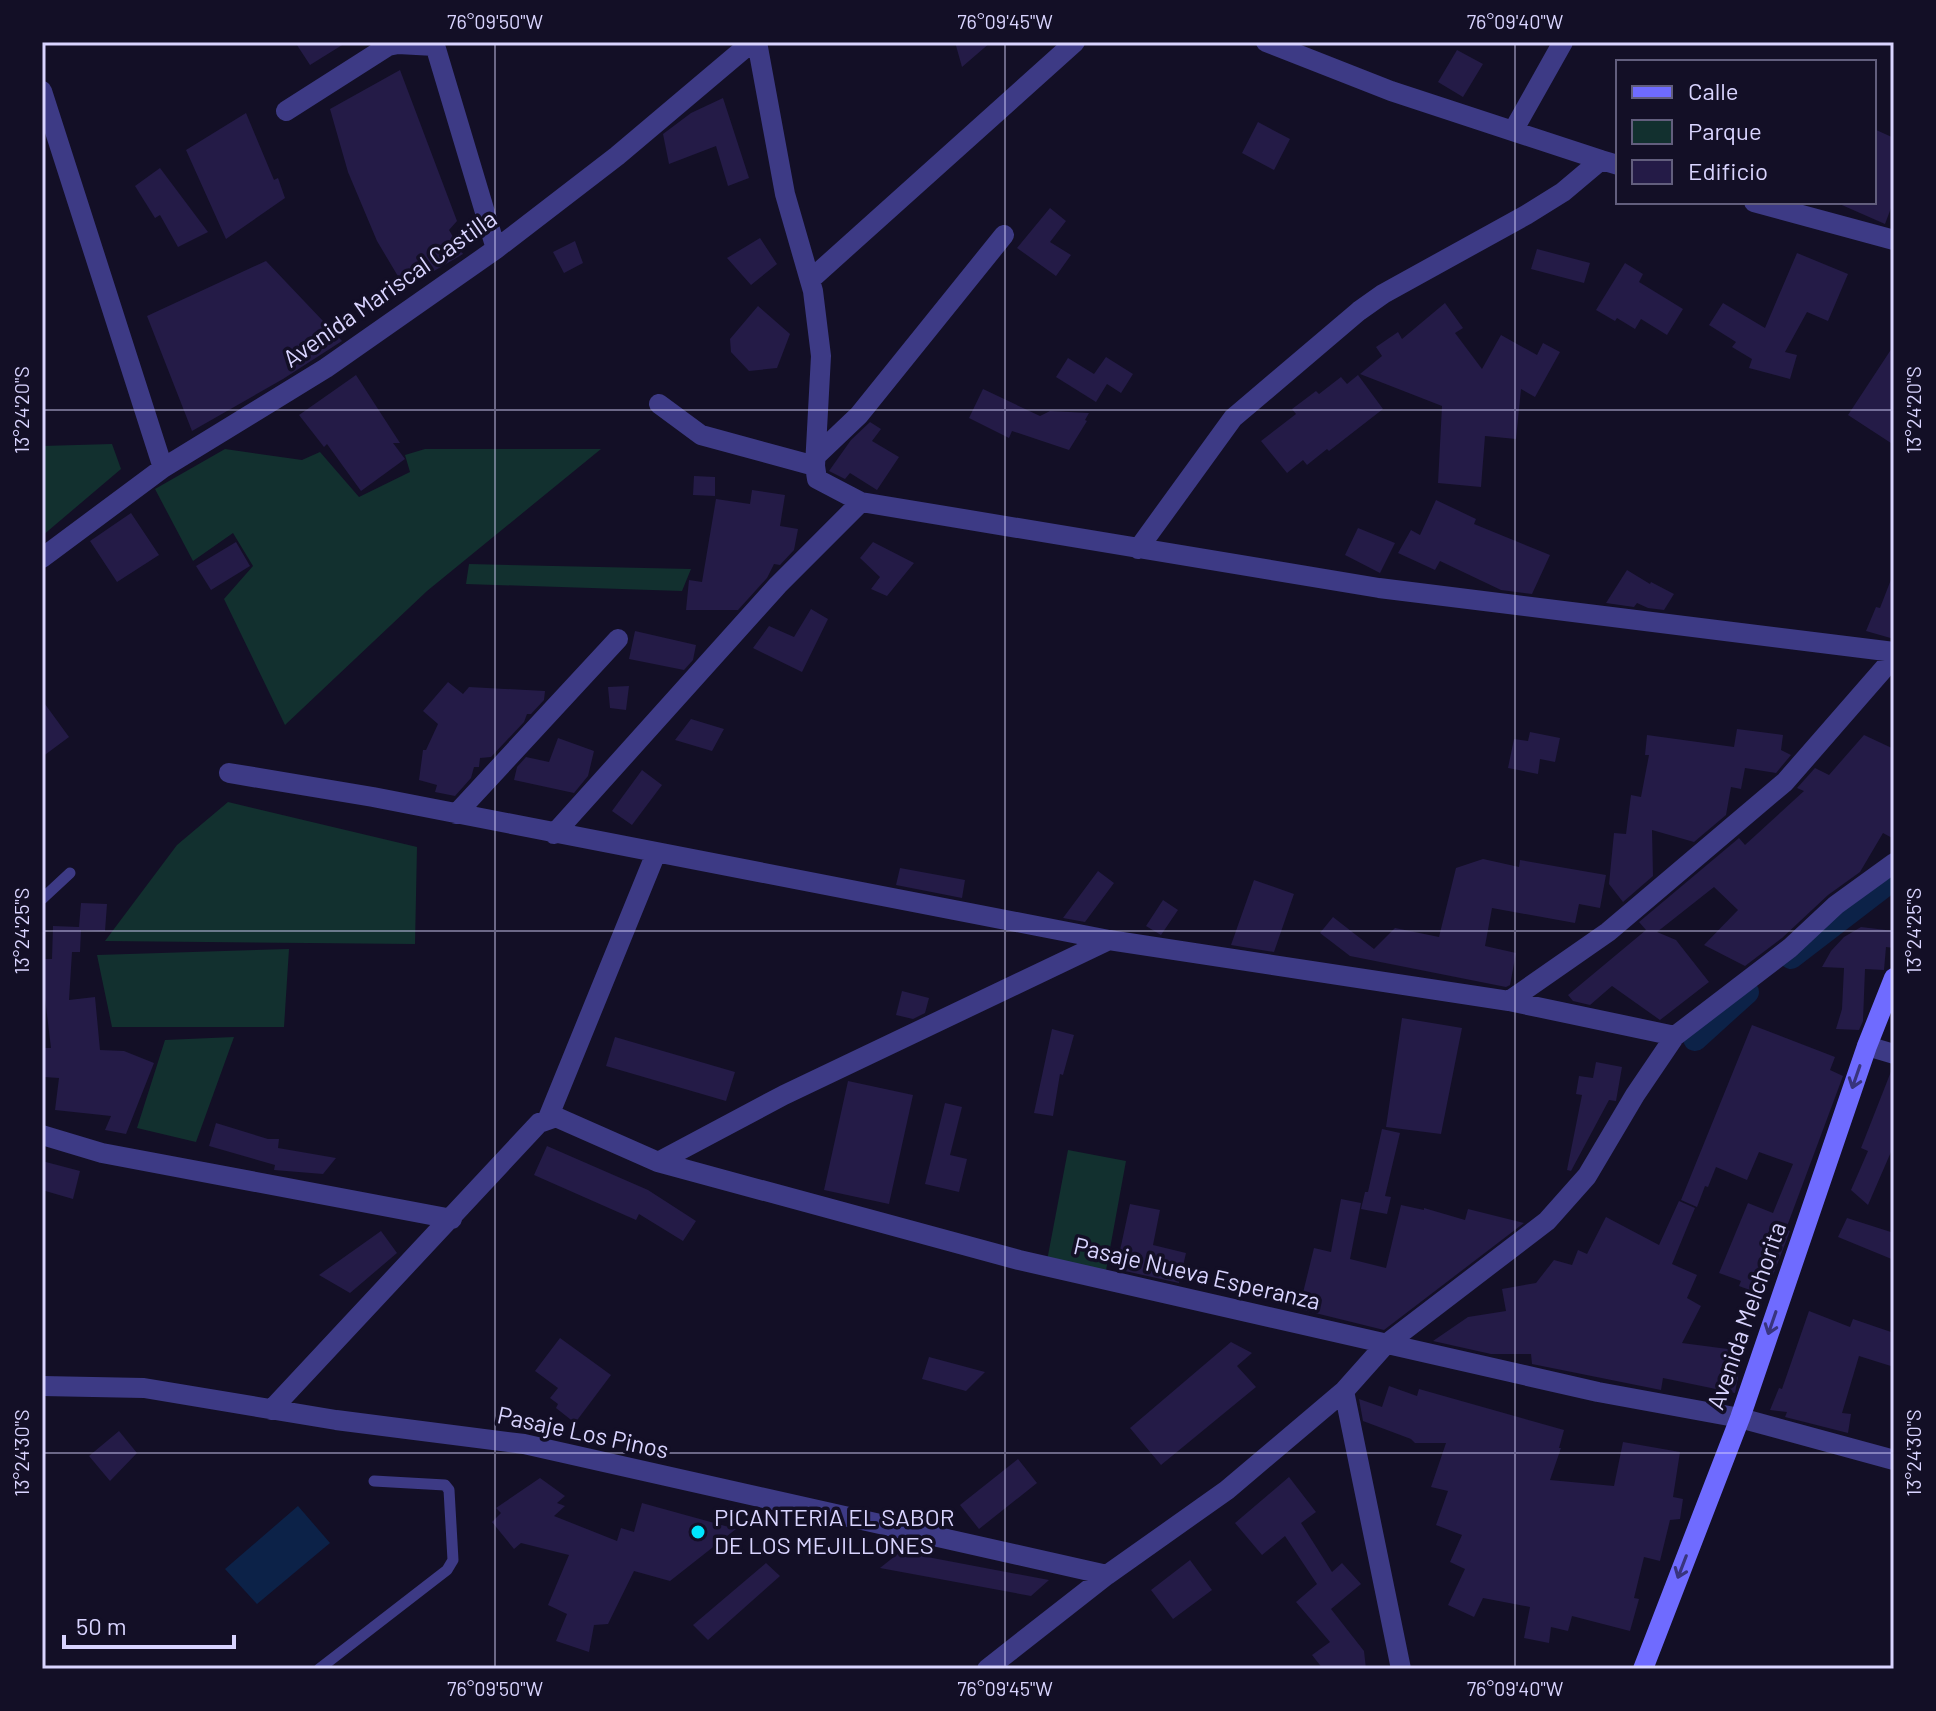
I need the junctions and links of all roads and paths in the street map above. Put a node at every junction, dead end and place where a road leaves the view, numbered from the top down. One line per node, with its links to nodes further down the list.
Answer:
1 (754, 42): 13 (street, Avenida Mariscal Castilla); 14 (street)
2 (1075, 42): 14 (street)
3 (1266, 42): 8 (street)
4 (1563, 42): 8 (street)
5 (434, 44): 7 (street); 13 (street)
6 (42, 91): 17 (street)
7 (286, 111)
8 (1513, 131): 9 (street)
9 (1610, 163): 19 (street)
10 (1761, 204): 12 (street)
11 (1004, 235): 16 (street)
12 (1894, 240)
13 (496, 249): 17 (street, Avenida Mariscal Castilla)
14 (810, 280): 16 (street)
15 (659, 404): 16 (street)
16 (815, 461): 18 (street)
17 (163, 468): 20 (street, Avenida Mariscal Castilla)
18 (861, 502): 19 (street); 25 (street)
19 (1138, 549): 22 (street)
20 (42, 558)
21 (618, 639): 24 (street)
22 (1894, 654): 32 (street)
23 (229, 773): 24 (street)
24 (456, 814): 25 (street)
25 (554, 834): 26 (street)
26 (656, 853): 30 (street); 36 (street)
27 (1894, 863): 33 (street)
28 (70, 873): 29 (lane)
29 (42, 899)
30 (1109, 940): 32 (street); 38 (street)
31 (1894, 978): 34 (main road, Avenida Melchorita)
32 (1509, 1001): 33 (street)
33 (1675, 1036): 40 (street)
34 (1867, 1046): 35 (street); 44 (main road, Avenida Melchorita, one-way to 44)
35 (1894, 1054)
36 (548, 1118): 38 (street, Pasaje Nueva Esperanza); 39 (street)
37 (42, 1135): 39 (street)
38 (658, 1162): 40 (street, Pasaje Nueva Esperanza)
39 (452, 1219): 43 (street)
40 (1385, 1345): 42 (street); 44 (street, Pasaje Nueva Esperanza)
41 (42, 1386): 43 (street, Pasaje Los Pinos)
42 (1344, 1391): 47 (street); 50 (street)
43 (271, 1410): 47 (street, Pasaje Los Pinos)
44 (1740, 1418): 45 (street, Pasaje Nueva Esperanza); 51 (main road, Avenida Melchorita, one-way to 51)
45 (1894, 1460)
46 (374, 1481): 48 (lane)
47 (1107, 1575): 49 (street)
48 (319, 1669)
49 (987, 1669)
50 (1401, 1669)
51 (1643, 1669)

